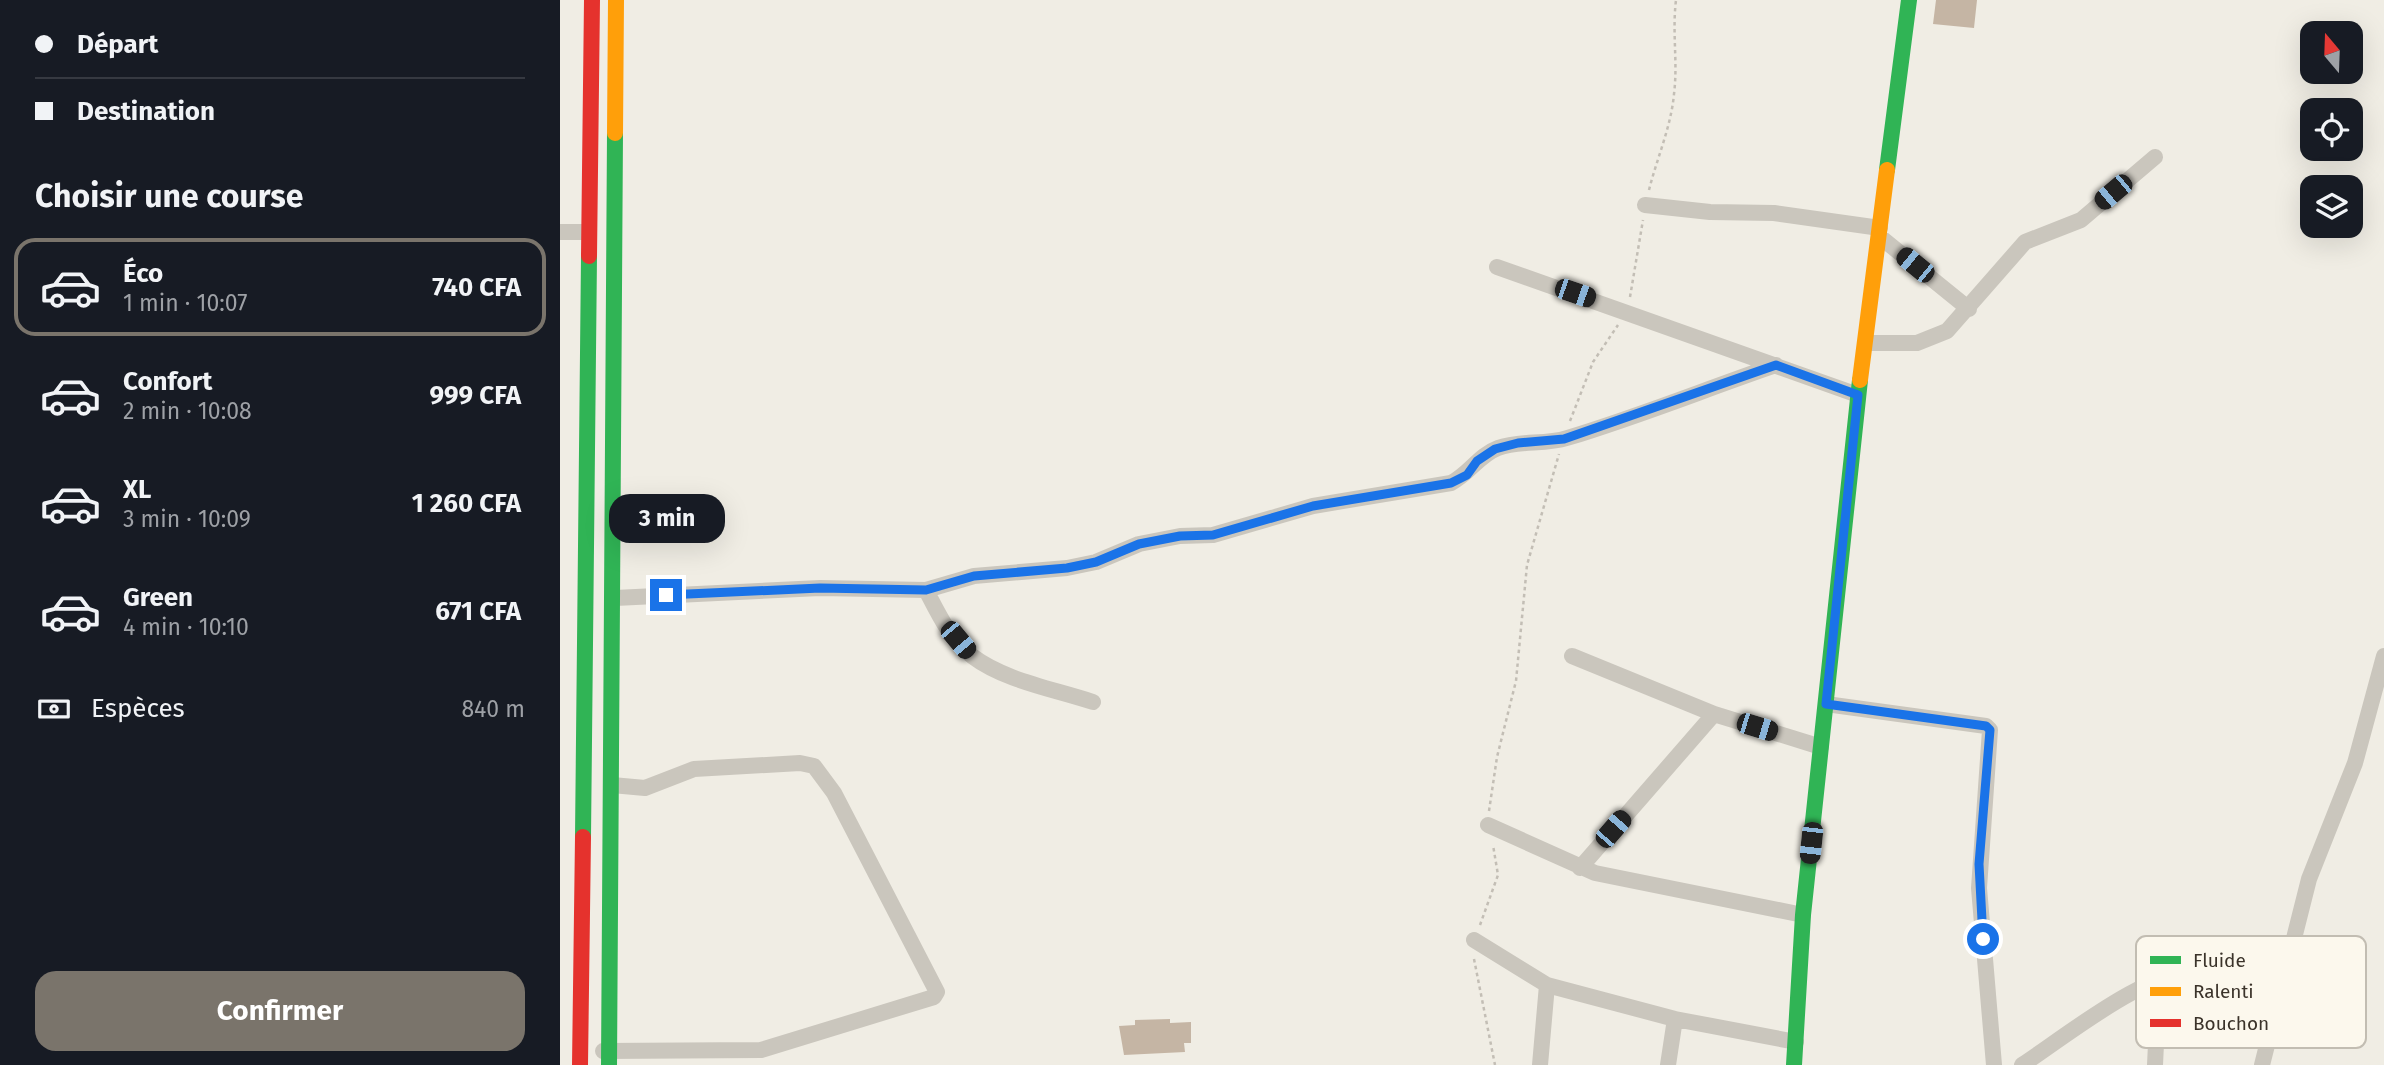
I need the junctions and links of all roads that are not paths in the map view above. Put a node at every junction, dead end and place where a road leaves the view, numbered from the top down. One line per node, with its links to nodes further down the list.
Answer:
1 (592, 0): 7 (main road)
2 (616, 0): 15 (main road)
3 (1909, 0): 8 (main road)
4 (2155, 157): 10 (street)
5 (1645, 205): 8 (street)
6 (560, 232): 7 (street)
7 (587, 232): 33 (main road)
8 (1879, 232): 10 (street); 11 (main road)
9 (1497, 268): 12 (street)
10 (1969, 309): 11 (street)
11 (1866, 342): 13 (main road)
12 (1776, 365): 13 (street); 14 (street)
13 (1858, 395): 19 (main road)
14 (926, 590): 15 (street); 18 (street)
15 (615, 598): 22 (main road)
16 (1572, 656): 20 (street)
17 (2384, 656): 26 (street)
18 (1093, 702)
19 (1826, 704): 21 (main road); 38 (street)
20 (1714, 714): 21 (street); 24 (street)
21 (1821, 747): 25 (main road)
22 (612, 785): 34 (main road); 34 (street)
23 (1488, 825): 24 (street)
24 (1580, 867): 25 (street)
25 (1803, 915): 31 (main road)
26 (2295, 936)
27 (1474, 940): 28 (street)
28 (1547, 985): 30 (street); 35 (street)
29 (2136, 993): 39 (street)
30 (1675, 1019): 31 (street); 36 (street)
31 (1796, 1042): 37 (main road)
32 (2266, 1048): 40 (street)
33 (580, 1058): 34 (street)
34 (609, 1058)
35 (1540, 1065)
36 (1668, 1065)
37 (1794, 1065)
38 (1994, 1065)
39 (2022, 1065)
40 (2262, 1065)

